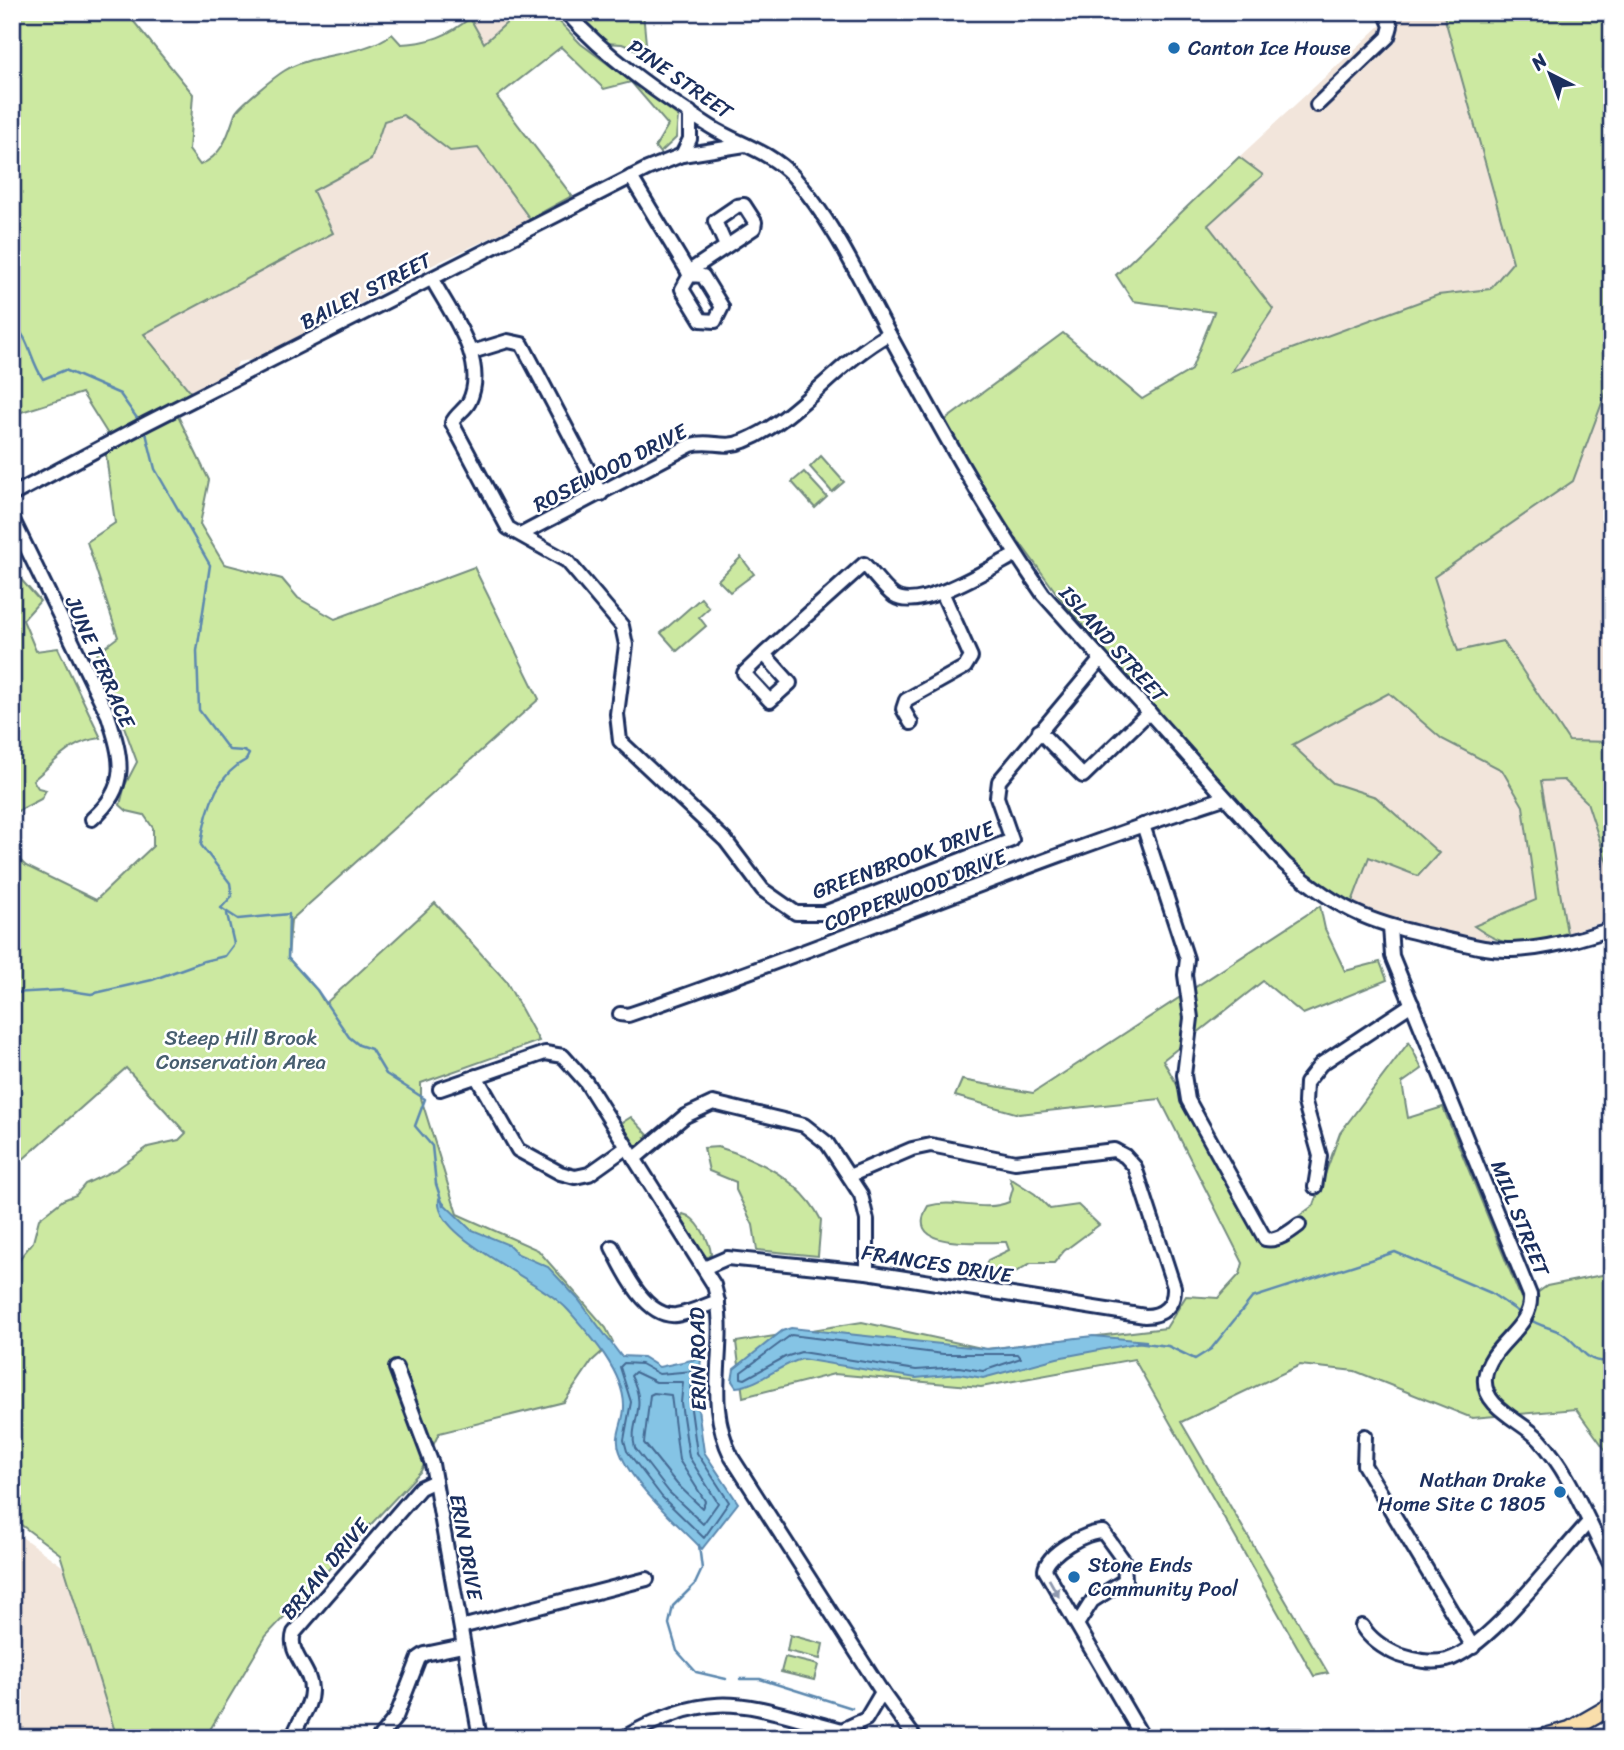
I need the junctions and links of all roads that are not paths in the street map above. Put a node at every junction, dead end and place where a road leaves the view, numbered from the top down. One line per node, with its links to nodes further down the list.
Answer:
1 (566, 12): 4 (street, PINE STREET)
2 (1385, 12): 3 (street)
3 (1317, 105)
4 (690, 112): 5 (street, PINE STREET); 6 (street)
5 (746, 145): 6 (street, BAILEY STREET); 10 (street, ISLAND STREET)
6 (682, 155): 7 (street, BAILEY STREET)
7 (631, 177): 8 (street); 9 (street, BAILEY STREET)
8 (726, 246)
9 (432, 279): 11 (street, GREENBROOK DRIVE); 13 (street, BAILEY STREET)
10 (889, 334): 12 (street, ROSEWOOD DRIVE); 16 (street, ISLAND STREET)
11 (472, 352): 12 (street); 15 (street, GREENBROOK DRIVE)
12 (601, 494): 15 (street, ROSEWOOD DRIVE)
13 (12, 495)
14 (12, 518): 24 (street, JUNE TERRACE)
15 (522, 534): 22 (street, GREENBROOK DRIVE)
16 (1015, 555): 17 (street); 19 (street, ISLAND STREET)
17 (942, 592): 18 (street); 21 (street)
18 (764, 654)
19 (1101, 659): 20 (street, ISLAND STREET); 22 (street, GREENBROOK DRIVE)
20 (1149, 712): 22 (street); 23 (street, ISLAND STREET)
21 (911, 723)
22 (1039, 731)
23 (1224, 798): 25 (street, COPPERWOOD DRIVE); 26 (street, ISLAND STREET)
24 (92, 819)
25 (1143, 825): 29 (street, COPPERWOOD DRIVE); 36 (street)
26 (1390, 926): 27 (street, ISLAND STREET); 28 (street, MILL STREET)
27 (1612, 929)
28 (1412, 1004): 35 (street); 44 (street, MILL STREET)
29 (620, 1014)
30 (476, 1076): 31 (street, ERIN ROAD); 32 (street, ERIN ROAD); 32 (street)
31 (440, 1089)
32 (627, 1147): 33 (street, ERIN ROAD)
33 (634, 1159): 34 (street); 38 (street, ERIN ROAD)
34 (849, 1176): 39 (street); 39 (street, FRANCES DRIVE)
35 (1315, 1187)
36 (1300, 1225)
37 (612, 1247): 40 (street)
38 (704, 1268): 39 (street, FRANCES DRIVE); 40 (street, ERIN ROAD)
39 (867, 1272)
40 (718, 1301): 52 (street, ERIN ROAD)
41 (396, 1368): 43 (street, ERIN DRIVE)
42 (1365, 1436): 51 (street)
43 (435, 1480): 49 (street, ERIN DRIVE); 56 (street, BRIAN DRIVE)
44 (1588, 1523): 45 (street, MILL STREET); 51 (street)
45 (1612, 1567)
46 (647, 1579): 49 (street)
47 (1078, 1623): 47 (street, one-way to 47); 62 (street)
48 (1362, 1626): 51 (street)
49 (461, 1627): 50 (street, ERIN DRIVE)
50 (463, 1646): 57 (street); 58 (street, ERIN DRIVE)
51 (1473, 1647)
52 (882, 1692): 54 (street); 61 (street, ERIN ROAD)
53 (1610, 1711): 55 (main road)
54 (842, 1730): 59 (street); 60 (street)
55 (1564, 1734): 65 (main road)
56 (293, 1738)
57 (379, 1738)
58 (480, 1738)
59 (623, 1738)
60 (859, 1738)
61 (915, 1738)
62 (1143, 1738)
63 (1268, 1738): 64 (main road)
64 (1301, 1738)
65 (1542, 1738)

